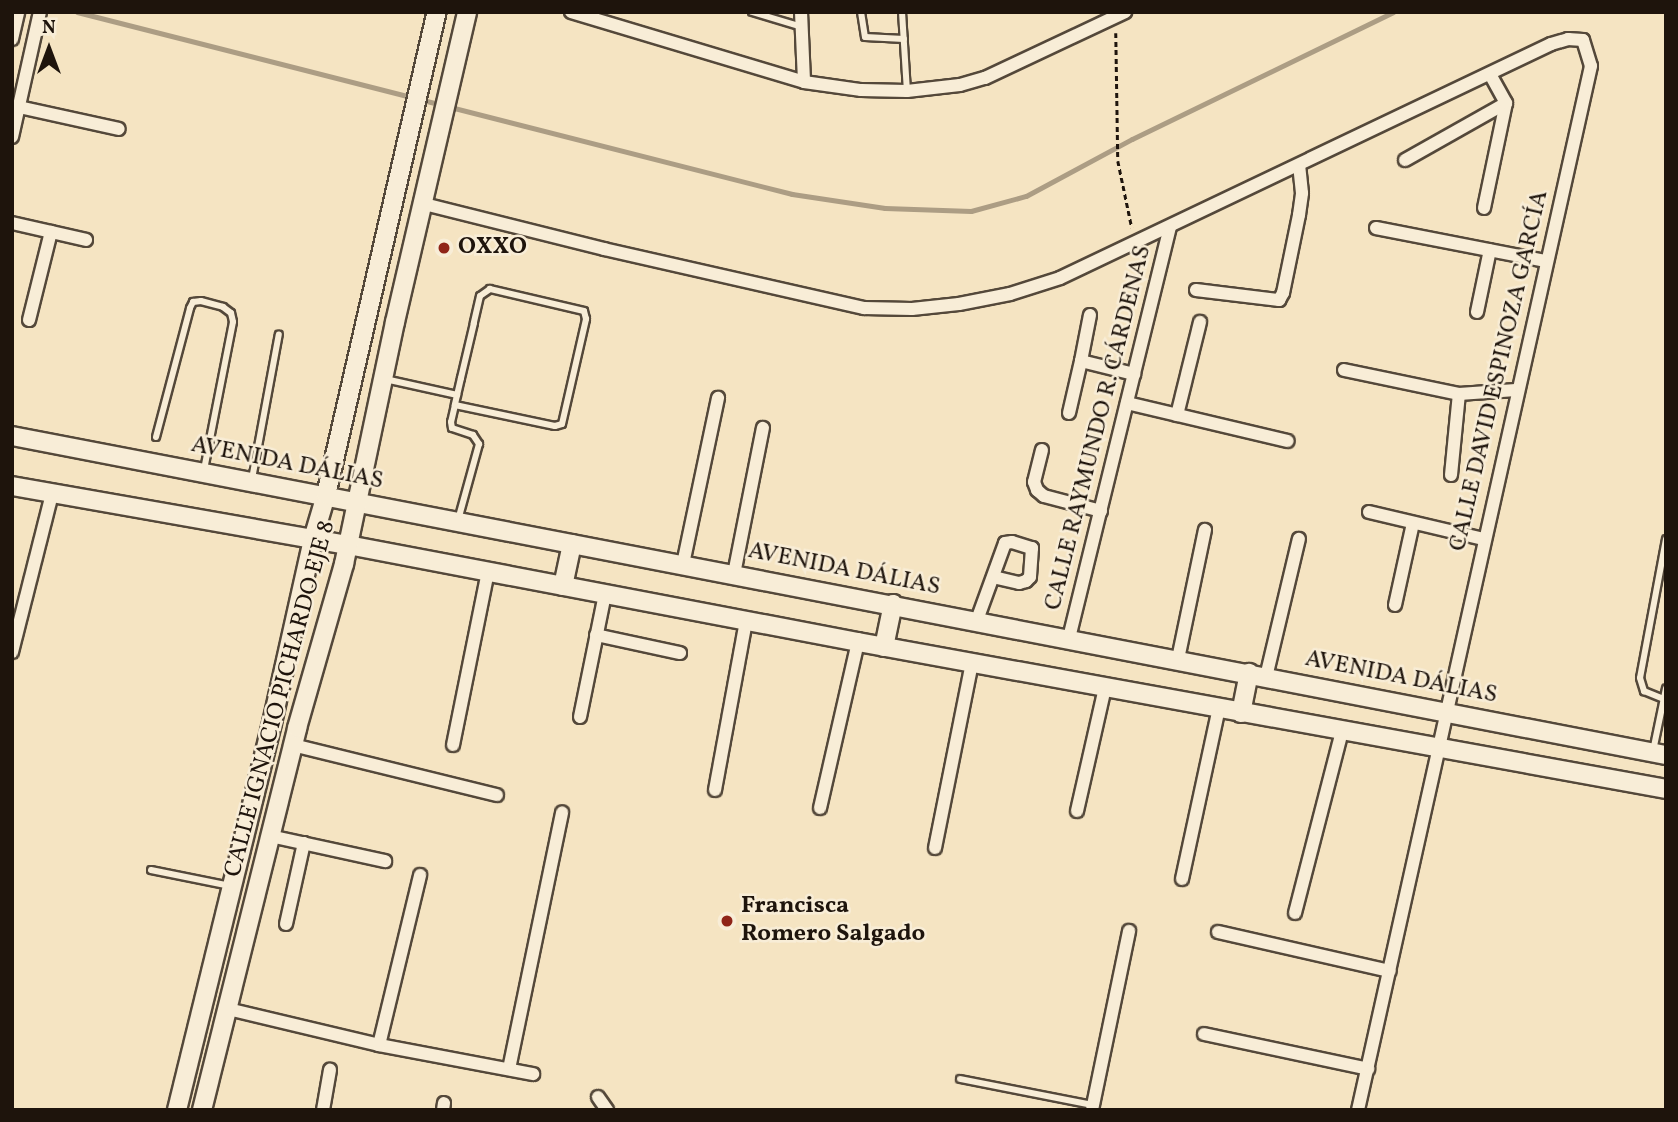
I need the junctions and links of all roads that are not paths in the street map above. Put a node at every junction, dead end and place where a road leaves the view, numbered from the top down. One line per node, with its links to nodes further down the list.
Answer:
1 (18, 12): 12 (street)
2 (40, 12): 18 (street)
3 (436, 12): 35 (main road, CALLE IGNACIO PICHARDO EJE 8)
4 (467, 12): 23 (main road, CALLE IGNACIO PICHARDO EJE 8)
5 (570, 12): 15 (street)
6 (752, 12): 11 (lane)
7 (801, 12): 11 (street)
8 (861, 12): 13 (lane)
9 (902, 12): 13 (lane)
10 (1120, 15): 16 (street)
11 (802, 27): 15 (street)
12 (13, 37)
13 (904, 38): 16 (lane)
14 (1490, 75): 17 (street); 22 (street); 31 (street, CALLE DAVID ESPINOZA GARCÍA)
15 (804, 82): 16 (street)
16 (907, 91)
17 (1506, 103): 21 (street); 24 (street)
18 (19, 107): 19 (street); 20 (street)
19 (119, 129)
20 (12, 137)
21 (1405, 160)
22 (1299, 166): 26 (street); 32 (street)
23 (424, 204): 26 (street); 37 (main road, CALLE IGNACIO PICHARDO EJE 8)
24 (1484, 208)
25 (12, 223): 28 (street)
26 (1170, 227): 42 (street, CALLE RAYMUNDO R. CÁRDENAS)
27 (1376, 228): 30 (street)
28 (51, 232): 29 (street); 36 (street)
29 (86, 240)
30 (1490, 250): 31 (street); 33 (street)
31 (1545, 261): 44 (street, CALLE DAVID ESPINOZA GARCÍA)
32 (1196, 290)
33 (1477, 312)
34 (1090, 315): 40 (street)
35 (367, 316): 37 (main road); 62 (main road, CALLE IGNACIO PICHARDO EJE 8)
36 (29, 320)
37 (395, 321): 43 (main road, CALLE IGNACIO PICHARDO EJE 8)
38 (1200, 322): 51 (street)
39 (279, 334): 59 (lane)
40 (1081, 361): 42 (street); 50 (street)
41 (1344, 370): 45 (street)
42 (1134, 373): 48 (street, CALLE RAYMUNDO R. CÁRDENAS)
43 (383, 379): 46 (lane); 63 (main road, CALLE IGNACIO PICHARDO EJE 8)
44 (1517, 390): 45 (street); 71 (street, CALLE DAVID ESPINOZA GARCÍA)
45 (1459, 394): 58 (street)
46 (457, 395): 49 (lane); 49 (lane)
47 (718, 398): 75 (street)
48 (1127, 403): 51 (street); 64 (street, CALLE RAYMUNDO R. CÁRDENAS)
49 (455, 405): 66 (lane)
50 (1069, 413)
51 (1177, 415): 55 (street)
52 (764, 428): 77 (street)
53 (12, 436): 57 (main road, AVENIDA DÁLIAS)
54 (156, 436): 57 (lane)
55 (1288, 441)
56 (1042, 450): 64 (street)
57 (204, 472): 59 (main road, AVENIDA DÁLIAS)
58 (1451, 475)
59 (251, 481): 62 (main road, AVENIDA DÁLIAS)
60 (12, 486): 61 (main road)
61 (52, 494): 69 (main road); 83 (street)
62 (326, 495): 63 (main road, AVENIDA DÁLIAS); 69 (main road, CALLE IGNACIO PICHARDO EJE 8)
63 (357, 503): 66 (main road, AVENIDA DÁLIAS); 74 (main road, CALLE IGNACIO PICHARDO EJE 8)
64 (1101, 511): 87 (street, CALLE RAYMUNDO R. CÁRDENAS)
65 (1369, 512): 67 (street)
66 (457, 522): 73 (main road, AVENIDA DÁLIAS)
67 (1413, 523): 71 (street); 82 (street)
68 (1205, 530): 92 (street)
69 (313, 539): 74 (main road); 120 (main road, CALLE IGNACIO PICHARDO EJE 8)
70 (1299, 539): 94 (street)
71 (1483, 539): 99 (street, CALLE DAVID ESPINOZA GARCÍA)
72 (1666, 539): 97 (lane)
73 (572, 544): 75 (main road, AVENIDA DÁLIAS); 79 (main road)
74 (348, 545): 76 (main road); 103 (main road, CALLE IGNACIO PICHARDO EJE 8)
75 (683, 564): 77 (main road, AVENIDA DÁLIAS)
76 (488, 572): 79 (main road); 104 (street)
77 (734, 574): 81 (main road, AVENIDA DÁLIAS)
78 (994, 578): 84 (street)
79 (563, 586): 80 (main road)
80 (605, 594): 85 (main road); 86 (street)
81 (893, 604): 84 (main road, AVENIDA DÁLIAS); 89 (main road)
82 (1395, 605)
83 (17, 616): 90 (street)
84 (977, 620): 87 (main road, AVENIDA DÁLIAS)
85 (746, 621): 88 (main road); 108 (street)
86 (596, 635): 91 (street); 101 (street)
87 (1069, 638): 92 (main road, AVENIDA DÁLIAS)
88 (858, 642): 89 (main road); 110 (street)
89 (884, 647): 93 (main road)
90 (12, 652)
91 (680, 653)
92 (1178, 659): 94 (main road, AVENIDA DÁLIAS)
93 (972, 663): 95 (main road); 115 (street)
94 (1257, 675): 99 (main road, AVENIDA DÁLIAS); 100 (main road)
95 (1105, 688): 98 (main road); 111 (street)
96 (1666, 688): 97 (lane)
97 (1665, 700): 106 (lane)
98 (1219, 709): 100 (main road); 119 (street)
99 (1449, 712): 105 (street, CALLE DAVID ESPINOZA GARCÍA); 106 (main road, AVENIDA DÁLIAS)
100 (1241, 713): 102 (main road)
101 (580, 717)
102 (1342, 731): 105 (main road); 121 (street)
103 (292, 746): 109 (street); 113 (main road, CALLE IGNACIO PICHARDO EJE 8)
104 (453, 746)
105 (1441, 750): 107 (main road); 125 (street)
106 (1659, 754)
107 (1666, 789)
108 (715, 790)
109 (497, 795)
110 (820, 808)
111 (1076, 811)
112 (562, 812): 129 (street)
113 (270, 836): 114 (street); 126 (main road, CALLE IGNACIO PICHARDO EJE 8)
114 (304, 843): 116 (street); 122 (street)
115 (935, 848)
116 (385, 861)
117 (151, 870): 120 (lane)
118 (420, 875): 128 (street)
119 (1182, 879)
120 (232, 886): 136 (main road, CALLE IGNACIO PICHARDO EJE 8)
121 (1295, 913)
122 (286, 924)
123 (1129, 932): 135 (street)
124 (1218, 932): 125 (street)
125 (1390, 971): 130 (street)
126 (228, 1009): 128 (street); 137 (main road, CALLE IGNACIO PICHARDO EJE 8)
127 (1205, 1034): 130 (street)
128 (379, 1045): 129 (street)
129 (509, 1069): 132 (street)
130 (1368, 1069): 140 (street)
131 (330, 1070): 138 (street)
132 (533, 1074)
133 (960, 1079): 135 (lane)
134 (598, 1097): 139 (street)
135 (1092, 1107)
136 (177, 1110)
137 (202, 1110)
138 (323, 1110)
139 (607, 1110)
140 (1359, 1110)

